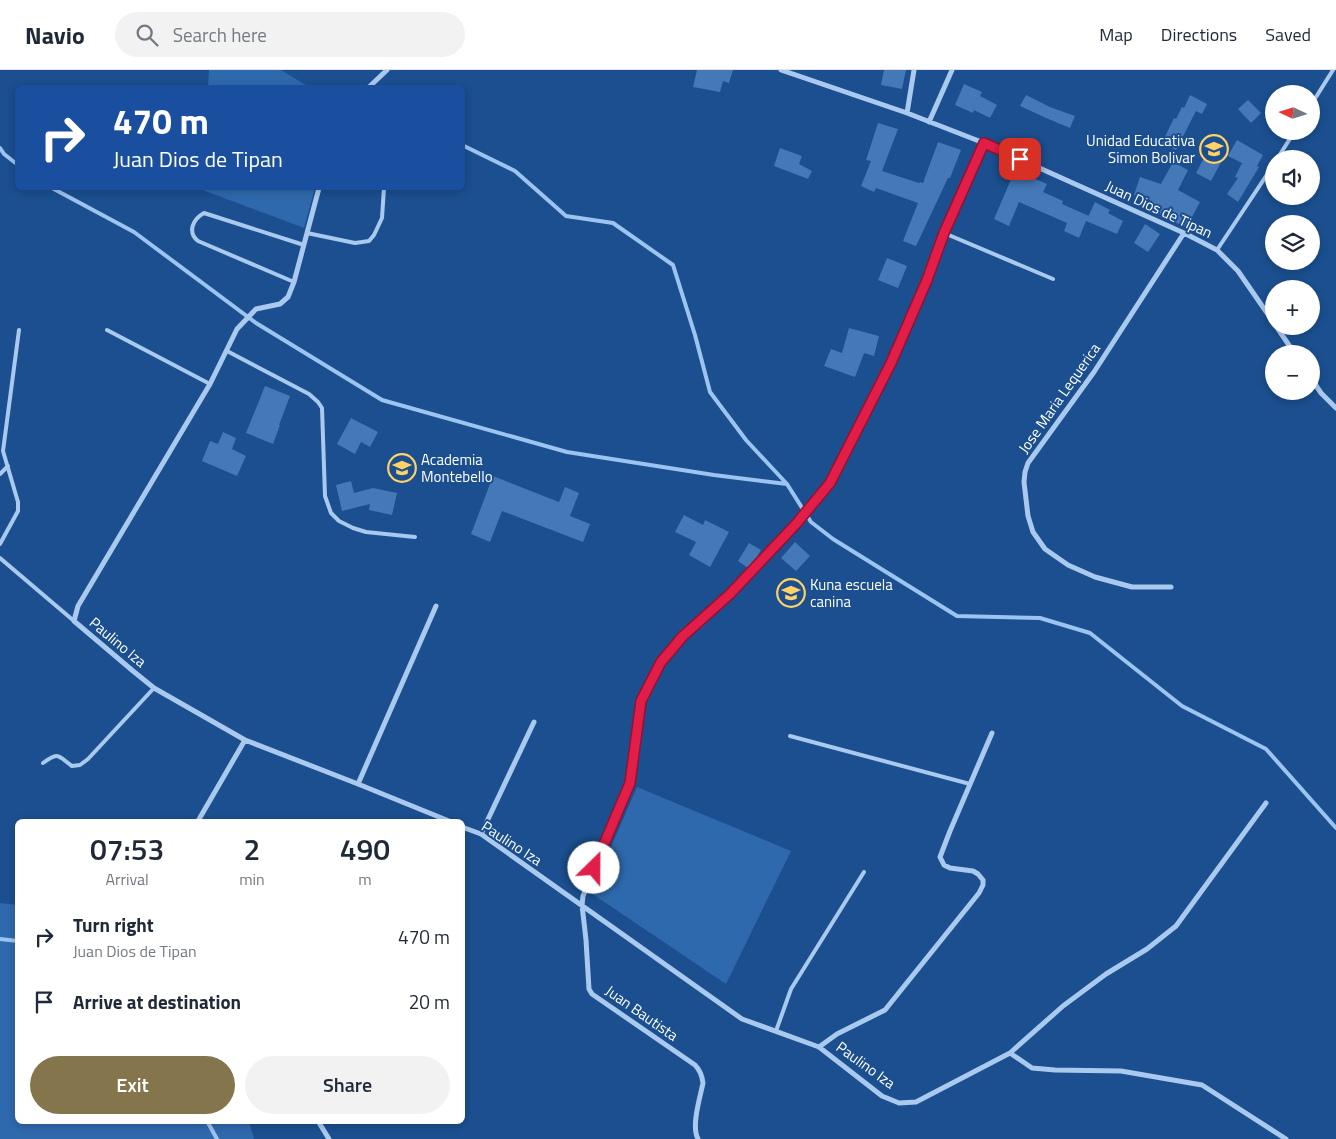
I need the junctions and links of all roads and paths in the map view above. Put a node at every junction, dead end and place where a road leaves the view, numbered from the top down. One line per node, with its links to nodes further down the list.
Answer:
1 (387, 70): 6 (street)
2 (914, 70): 8 (street)
3 (952, 70): 9 (street)
4 (1333, 70): 7 (lane)
5 (785, 71): 8 (street, Juan Dios de Tipan)
6 (371, 85)
7 (1320, 91)
8 (907, 113): 9 (street, Juan Dios de Tipan)
9 (929, 122): 10 (street, Juan Dios de Tipan)
10 (984, 143): 15 (street, Juan Bautista); 16 (street, Juan Dios de Tipan)
11 (1265, 178): 18 (lane)
12 (318, 190): 14 (street)
13 (384, 190): 14 (lane)
14 (307, 233): 17 (street)
15 (944, 233): 19 (lane); 50 (street, Juan Bautista)
16 (1184, 233): 18 (street, Juan Dios de Tipan); 33 (street, Jose Maria Lequerica)
17 (304, 245): 20 (street); 20 (lane)
18 (1218, 250): 21 (street, Juan Dios de Tipan)
19 (1053, 280)
20 (294, 282): 24 (street, Paulino Iza)
21 (1265, 310)
22 (19, 330): 28 (lane)
23 (107, 330): 25 (lane)
24 (227, 351): 25 (street, Paulino Iza); 30 (lane)
25 (210, 384): 35 (street, Paulino Iza)
26 (1320, 392): 27 (street)
27 (1336, 408)
28 (8, 466): 29 (lane); 31 (lane)
29 (0, 474)
30 (415, 537)
31 (0, 544)
32 (0, 558): 35 (lane)
33 (1171, 588)
34 (436, 606): 42 (street)
35 (74, 621): 36 (street, Paulino Iza)
36 (154, 688): 40 (street, Paulino Iza); 41 (lane)
37 (534, 722): 48 (street)
38 (992, 733): 43 (street)
39 (790, 736): 43 (lane)
40 (245, 740): 42 (street, Paulino Iza); 45 (street)
41 (42, 763)
42 (358, 784): 46 (street, Paulino Iza)
43 (970, 784): 52 (street)
44 (1266, 803): 53 (street, Paulino Iza)
45 (199, 819)
46 (444, 819)
47 (465, 828): 48 (street, Paulino Iza)
48 (481, 834): 50 (street, Paulino Iza)
49 (864, 872): 51 (lane)
50 (582, 905): 51 (street, Paulino Iza); 56 (street, Juan Bautista)
51 (776, 1031): 52 (street, Paulino Iza)
52 (819, 1047): 53 (street, Paulino Iza)
53 (1010, 1053): 57 (street)
54 (320, 1124): 55 (street)
55 (329, 1139)
56 (698, 1139)
57 (1286, 1139)

